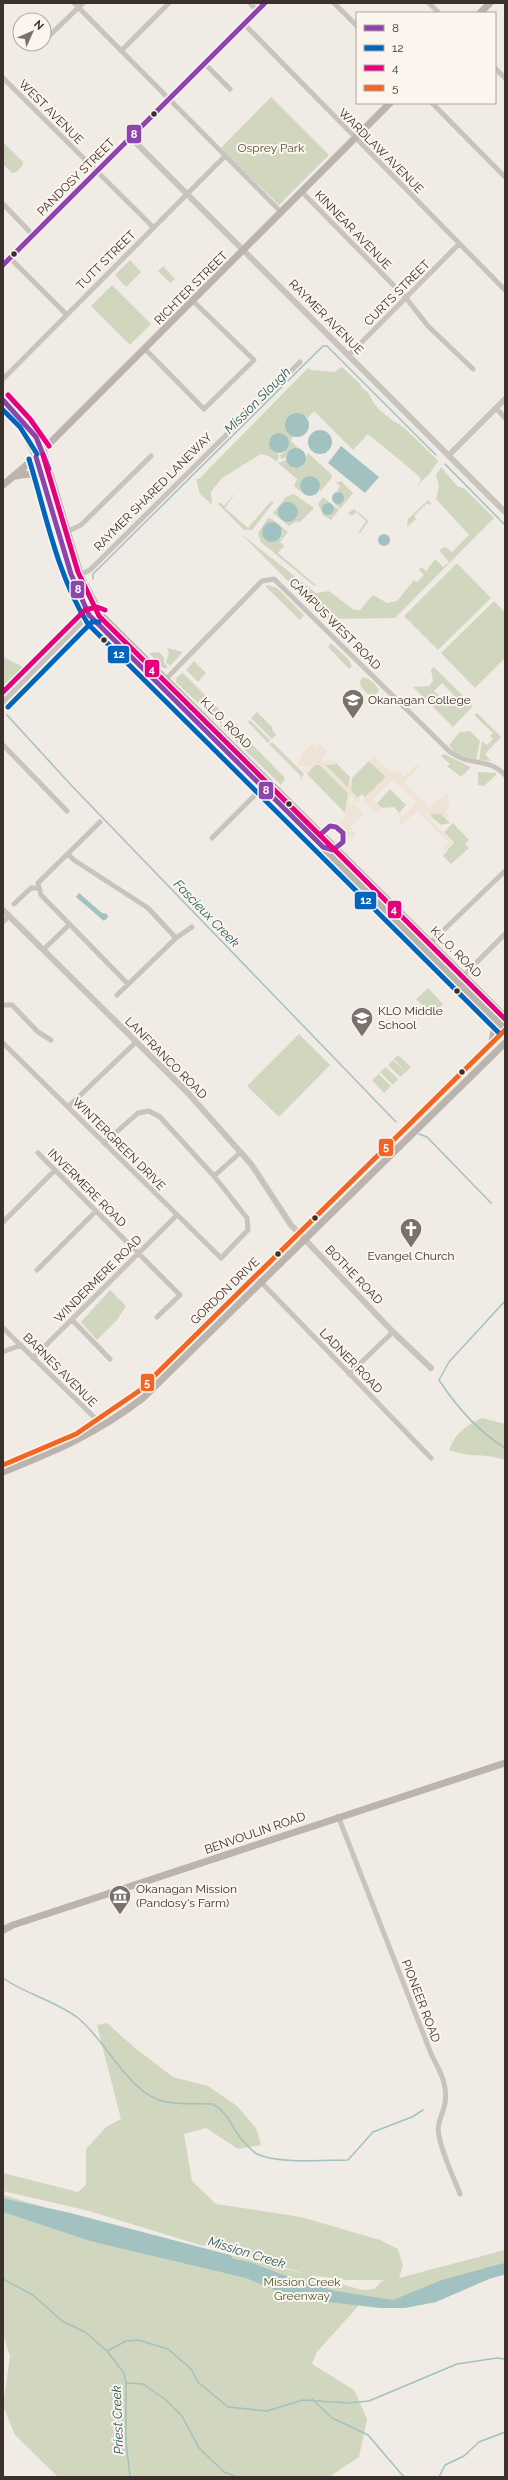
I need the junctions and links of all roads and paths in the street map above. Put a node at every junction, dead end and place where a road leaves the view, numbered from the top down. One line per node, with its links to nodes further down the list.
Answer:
1 (74, 3): 9 (street)
2 (83, 3): 9 (street)
3 (169, 3): 16 (street)
4 (250, 3): 10 (street)
5 (265, 3): 10 (street, PANDOSY STREET)
6 (334, 3): 14 (street)
7 (429, 3): 11 (street)
8 (490, 3): 12 (main road)
9 (78, 8): 15 (street); 16 (street)
10 (258, 11): 13 (street, PANDOSY STREET)
11 (438, 12)
12 (481, 12)
13 (244, 24): 17 (street, PANDOSY STREET); 26 (street, WARDLAW AVENUE)
14 (356, 25)
15 (52, 33)
16 (121, 51): 22 (street)
17 (205, 64): 21 (street); 22 (street, PANDOSY STREET)
18 (496, 69): 20 (street)
19 (3, 78): 28 (street, WEST AVENUE)
20 (505, 78)
21 (230, 89)
22 (169, 99): 25 (street, PANDOSY STREET); 27 (street)
23 (389, 104): 26 (main road, RICHTER STREET)
24 (433, 104): 29 (street)
25 (131, 138): 28 (street, PANDOSY STREET); 31 (street, RAYMER AVENUE)
26 (355, 139): 30 (main road, RICHTER STREET); 36 (street, WARDLAW AVENUE)
27 (225, 156): 31 (street, TUTT STREET); 33 (street)
28 (97, 172): 34 (street, WEST AVENUE); 35 (street, PANDOSY STREET)
29 (505, 177)
30 (302, 192): 33 (main road, RICHTER STREET); 41 (street, KINNEAR AVENUE)
31 (187, 193): 34 (street, TUTT STREET); 37 (street, RAYMER AVENUE)
32 (3, 204): 35 (street)
33 (281, 212): 37 (main road, RICHTER STREET)
34 (152, 227): 43 (street, TUTT STREET)
35 (33, 235): 38 (street, PANDOSY STREET)
36 (459, 244): 40 (street, WARDLAW AVENUE); 41 (street, CURTS STREET)
37 (244, 250): 42 (main road, RICHTER STREET); 45 (street, RAYMER AVENUE)
38 (10, 258): 39 (street, PANDOSY STREET); 43 (street)
39 (3, 265)
40 (505, 290)
41 (406, 298): 45 (street, CURTS STREET); 47 (street, KINNEAR AVENUE)
42 (193, 301): 44 (main road, RICHTER STREET); 44 (street)
43 (66, 314): 48 (street, TUTT STREET)
44 (145, 349): 54 (main road, RICHTER STREET)
45 (349, 355): 55 (street, RAYMER AVENUE)
46 (300, 362): 64 (street, RAYMER SHARED LANEWAY)
47 (473, 369)
48 (3, 379)
49 (505, 399): 51 (street)
50 (3, 400): 54 (street, K.L.O. ROAD)
51 (496, 408): 53 (street); 55 (street)
52 (3, 409): 57 (street, K.L.O. ROAD)
53 (505, 418)
54 (43, 450): 57 (main road, RICHTER STREET); 62 (main road, K.L.O. ROAD)
55 (449, 455): 61 (street, RAYMER AVENUE)
56 (151, 456): 62 (street)
57 (36, 457): 58 (main road, RICHTER STREET); 60 (main road, K.L.O. ROAD)
58 (14, 476): 59 (main road, RICHTER STREET); 60 (main road)
59 (3, 485)
60 (46, 485): 63 (main road, K.L.O. ROAD)
61 (505, 512)
62 (68, 532): 63 (street); 64 (main road, K.L.O. ROAD)
63 (60, 534): 66 (main road, K.L.O. ROAD)
64 (80, 575): 65 (main road, K.L.O. ROAD)
65 (101, 615): 66 (street); 67 (main road, K.L.O. ROAD)
66 (91, 617): 68 (main road, K.L.O. ROAD); 69 (street)
67 (166, 679): 68 (street, CAMPUS WEST ROAD); 71 (street, CAMPUS WEST ROAD); 72 (main road, K.L.O. ROAD)
68 (159, 686): 73 (main road, K.L.O. ROAD)
69 (3, 702)
70 (3, 745): 74 (street)
71 (505, 775)
72 (269, 781): 73 (street); 88 (main road, K.L.O. ROAD)
73 (263, 788): 76 (street); 89 (main road, K.L.O. ROAD)
74 (67, 811)
75 (100, 822): 77 (street)
76 (212, 838)
77 (68, 854): 79 (street); 87 (street)
78 (505, 871): 88 (street)
79 (38, 888): 80 (street); 84 (street)
80 (14, 904)
81 (3, 910): 82 (street, LANFRANCO ROAD)
82 (9, 916): 83 (street); 90 (street, LANFRANCO ROAD)
83 (3, 922)
84 (69, 925): 90 (street); 93 (street)
85 (192, 927): 87 (street)
86 (505, 934): 91 (street)
87 (176, 938): 93 (street)
88 (431, 942): 89 (street); 91 (main road, K.L.O. ROAD)
89 (425, 948): 92 (main road, K.L.O. ROAD)
90 (43, 950): 101 (street, LANFRANCO ROAD)
91 (463, 975): 92 (street); 96 (main road, K.L.O. ROAD)
92 (458, 981): 97 (main road, K.L.O. ROAD)
93 (128, 984): 94 (street)
94 (117, 995)
95 (3, 1005): 100 (street)
96 (502, 1012): 98 (main road, K.L.O. ROAD)
97 (491, 1015): 99 (main road, K.L.O. ROAD); 104 (main road)
98 (505, 1017)
99 (505, 1030): 104 (main road, GORDON DRIVE)
100 (51, 1040)
101 (136, 1042): 106 (street); 108 (street, LANFRANCO ROAD)
102 (3, 1043): 106 (street, WINTERGREEN DRIVE)
103 (505, 1043): 105 (main road, GORDON DRIVE)
104 (491, 1044): 115 (main road, GORDON DRIVE)
105 (501, 1050): 116 (main road, GORDON DRIVE)
106 (68, 1108): 107 (street, WINTERGREEN DRIVE)
107 (104, 1143): 111 (street); 113 (street, WINTERGREEN DRIVE)
108 (241, 1152): 111 (street); 115 (street, LANFRANCO ROAD)
109 (38, 1153): 110 (street, INVERMERE ROAD)
110 (55, 1170): 112 (street, INVERMERE ROAD); 114 (street)
111 (214, 1176): 113 (street, WINTERGREEN DRIVE)
112 (96, 1211): 117 (street, INVERMERE ROAD); 118 (street)
113 (177, 1215): 117 (street, WINDERMERE ROAD)
114 (3, 1222)
115 (298, 1233): 116 (street, BOTHE ROAD); 119 (main road, GORDON DRIVE)
116 (305, 1240): 119 (main road, GORDON DRIVE); 123 (street, BOTHE ROAD)
117 (138, 1253): 120 (street, INVERMERE ROAD); 121 (street, WINDERMERE ROAD)
118 (37, 1270)
119 (259, 1280): 129 (street, LADNER ROAD); 130 (main road, GORDON DRIVE); 131 (main road, GORDON DRIVE)
120 (157, 1317)
121 (72, 1320): 126 (street, WINDERMERE ROAD); 127 (street)
122 (3, 1328): 124 (street, BARNES AVENUE)
123 (393, 1332): 128 (street, BOTHE ROAD); 129 (street)
124 (21, 1345): 125 (street); 126 (street, BARNES AVENUE)
125 (3, 1352)
126 (33, 1358): 130 (street, BARNES AVENUE)
127 (110, 1359)
128 (431, 1368)
129 (350, 1374): 132 (street, LADNER ROAD)
130 (97, 1421): 131 (street, BARNES AVENUE); 133 (main road, GORDON DRIVE)
131 (103, 1427): 134 (main road, GORDON DRIVE)
132 (432, 1458)
133 (3, 1465)
134 (3, 1472)
135 (505, 1763): 136 (main road, BENVOULIN ROAD)
136 (338, 1816): 138 (main road, BENVOULIN ROAD); 140 (street, PIONEER ROAD)
137 (3, 1922): 138 (main road)
138 (13, 1925): 139 (main road, BENVOULIN ROAD)
139 (3, 1930)
140 (460, 2194)

